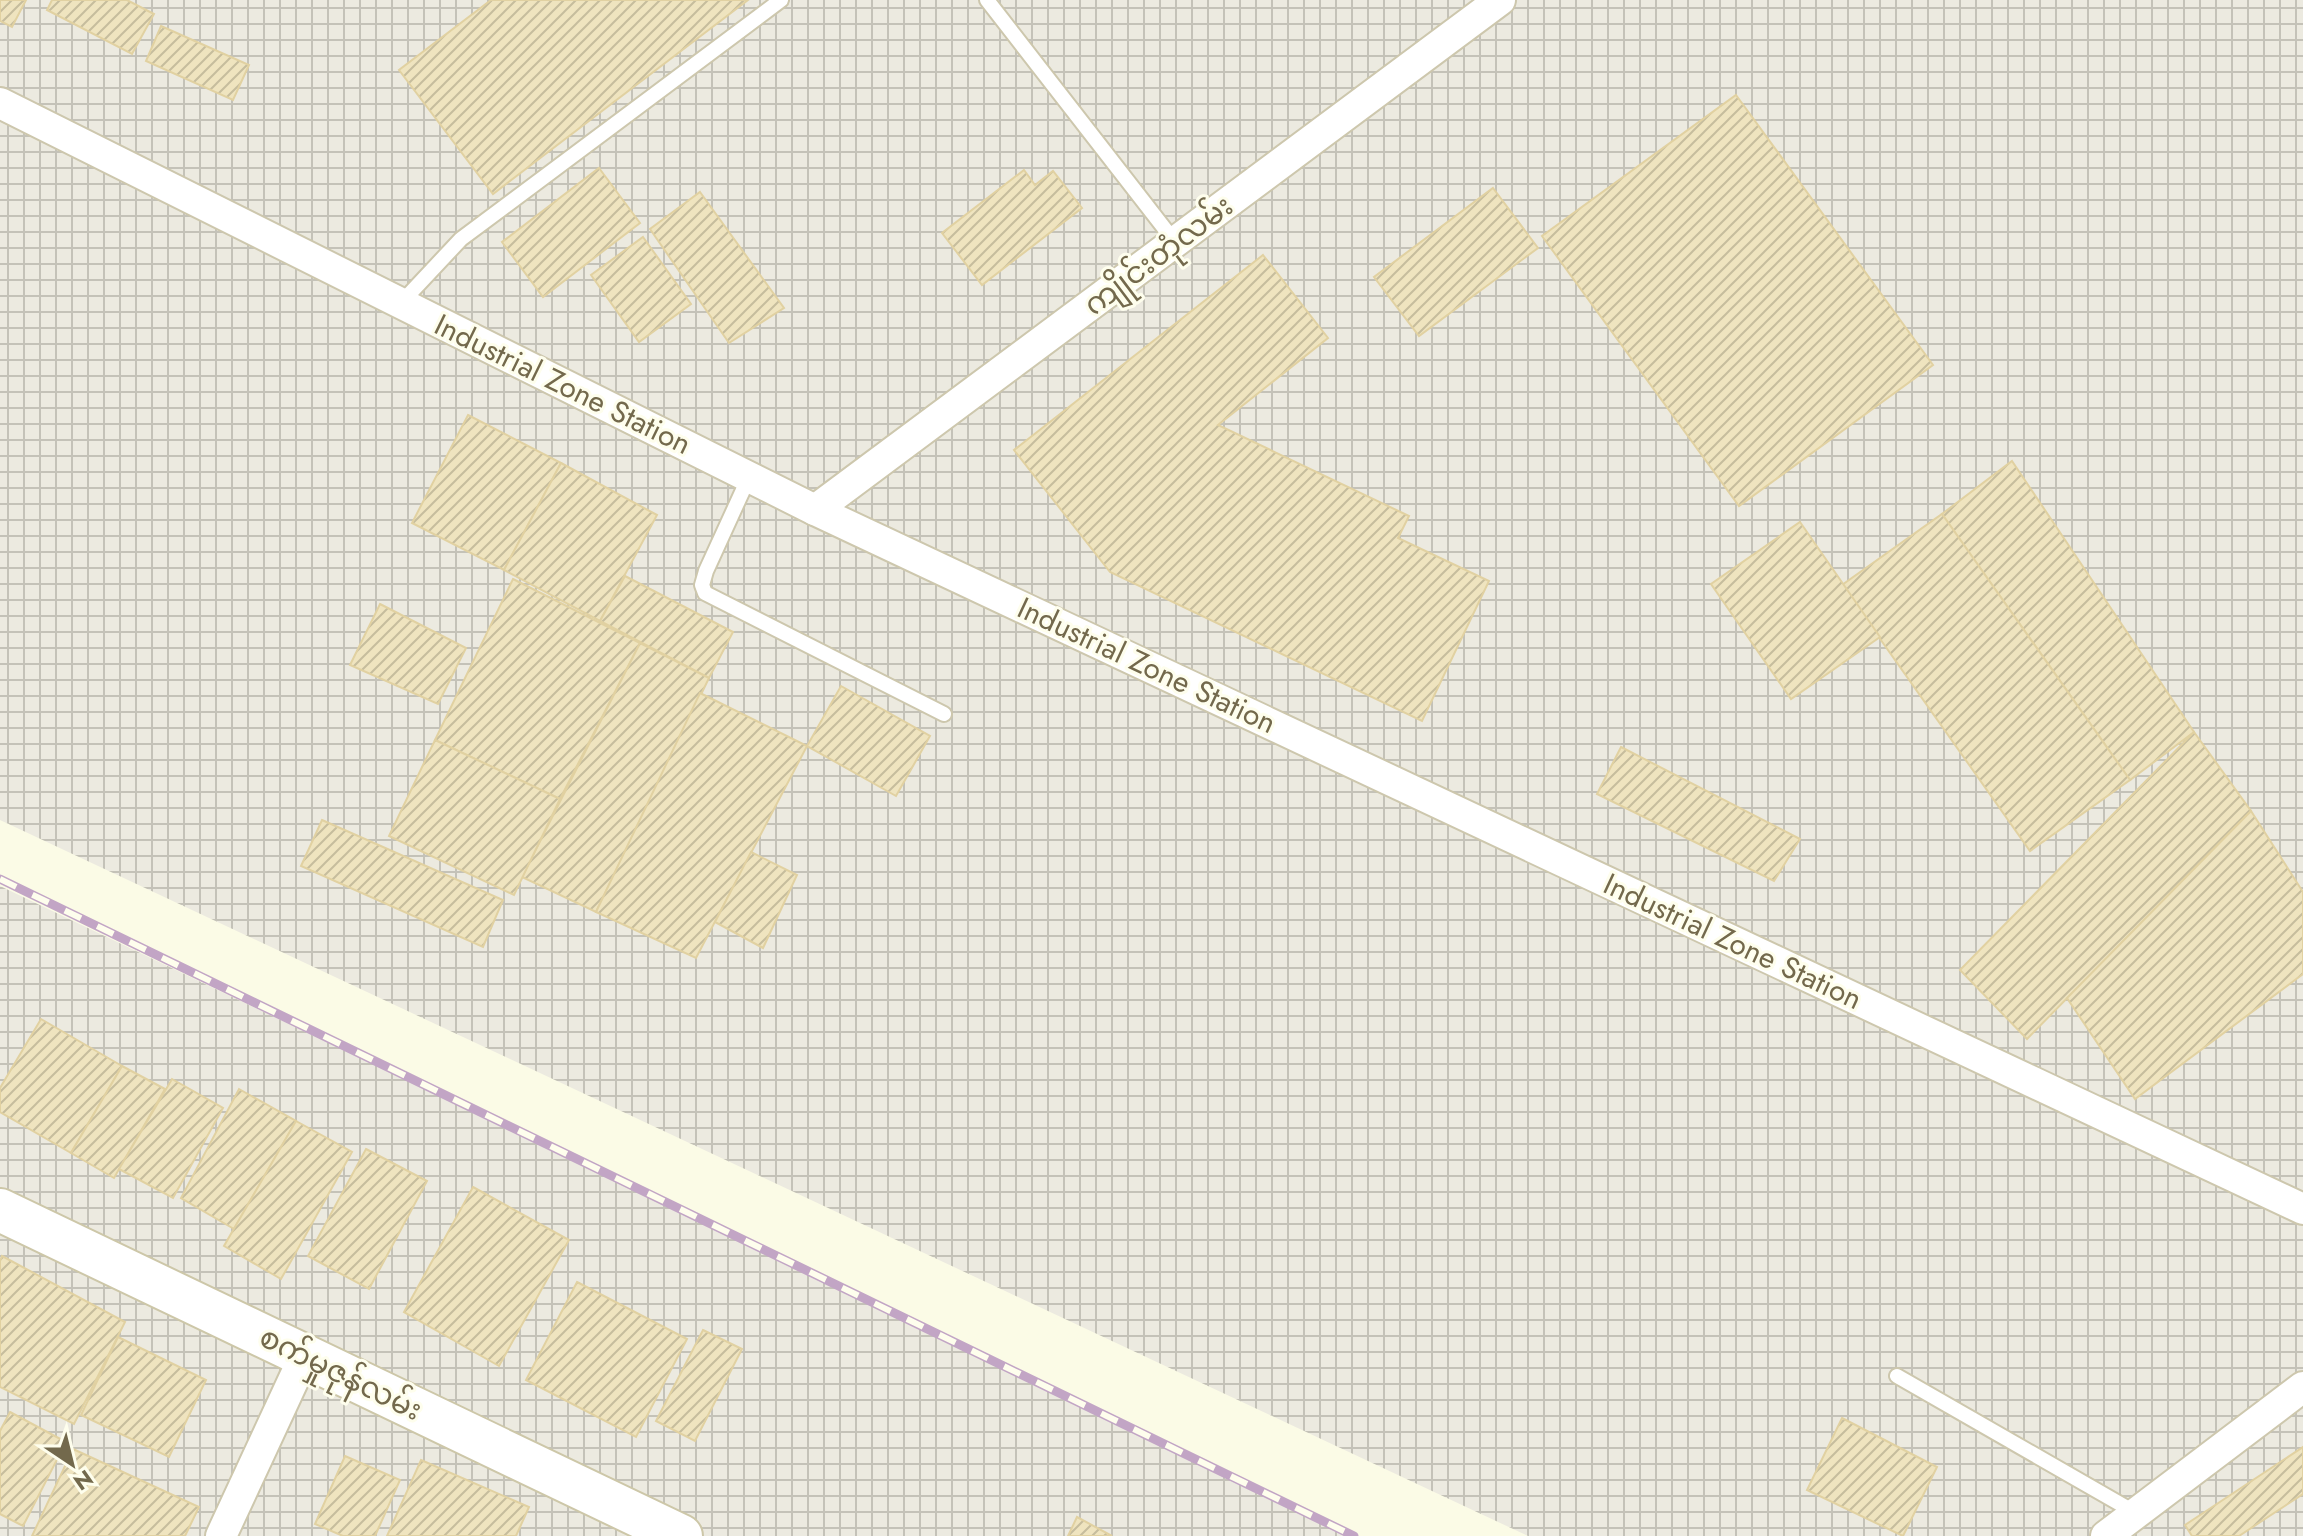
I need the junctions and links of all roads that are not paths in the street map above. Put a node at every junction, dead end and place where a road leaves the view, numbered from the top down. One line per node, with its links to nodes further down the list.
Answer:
1 (781, 0): 6 (lane)
2 (987, 0): 5 (lane)
3 (1500, 0): 5 (street, ကျိုင်းတုံလမ်း)
4 (0, 103): 6 (street, Industrial Zone Station)
5 (1175, 242): 8 (street, ကျိုင်းတုံလမ်း)
6 (401, 303): 7 (street, Industrial Zone Station)
7 (749, 477): 8 (street, Industrial Zone Station); 9 (lane)
8 (815, 510): 10 (street, Industrial Zone Station)
9 (944, 714)
10 (2303, 1209)
11 (0, 1210): 12 (street, စက်မှုဇုန်လမ်း)
12 (305, 1355): 16 (street); 17 (street, စက်မှုဇုန်လမ်း)
13 (1897, 1376): 15 (lane)
14 (2303, 1387): 15 (street)
15 (2136, 1513): 18 (street)
16 (221, 1536)
17 (681, 1536)
18 (2106, 1536)

